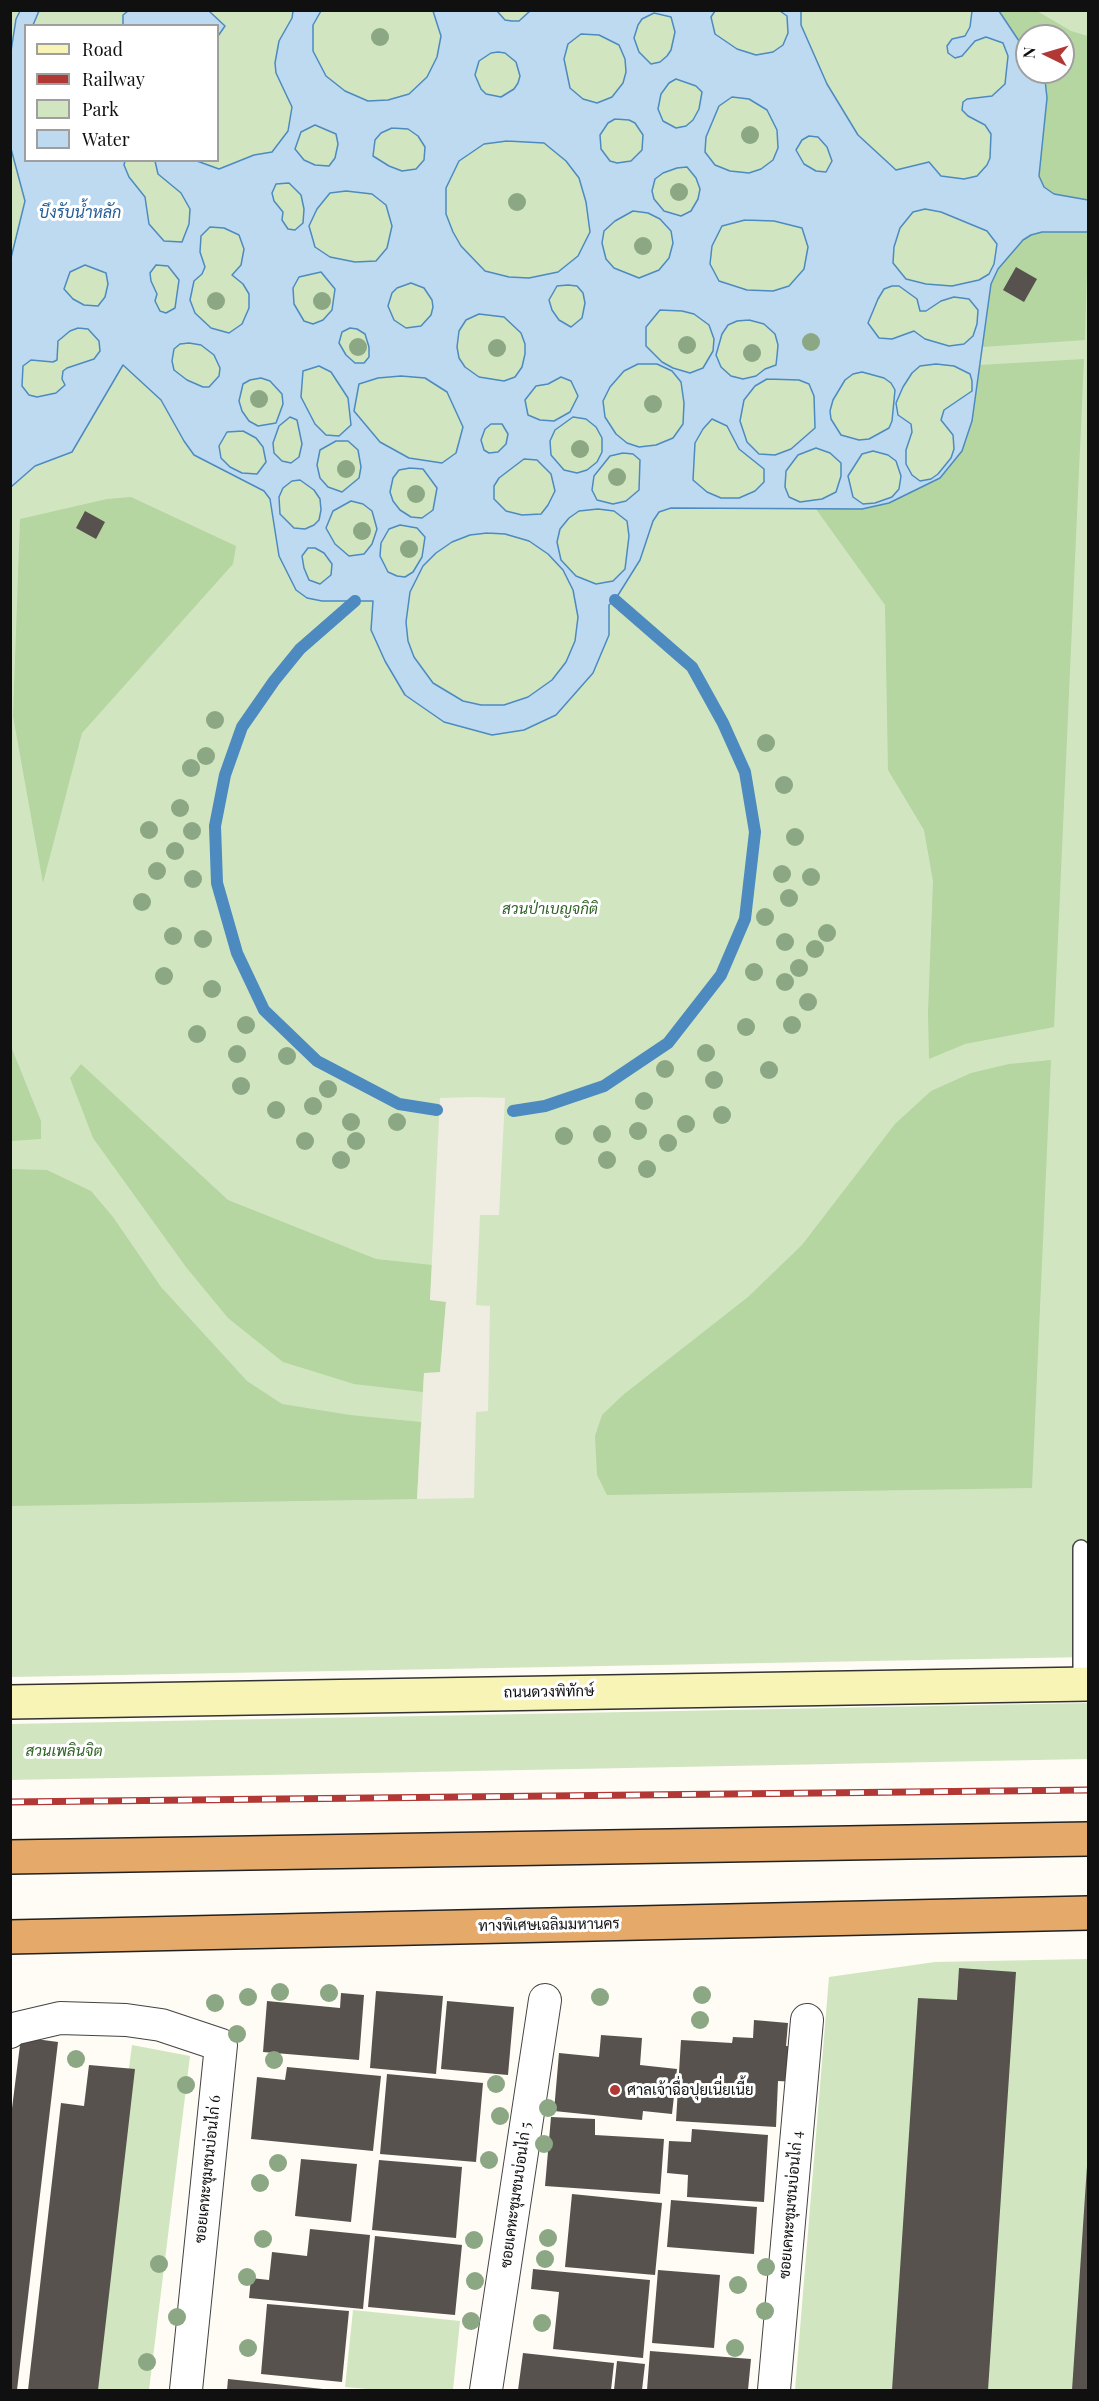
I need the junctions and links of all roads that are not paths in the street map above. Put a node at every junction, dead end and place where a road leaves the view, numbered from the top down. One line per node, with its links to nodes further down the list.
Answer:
1 (1081, 1548): 2 (lane)
2 (1085, 1684): 3 (street, ถนนดวงพิทักษ์)
3 (10, 1702)
4 (1089, 1839): 5 (highway)
5 (10, 1857)
6 (1089, 1914): 7 (highway, ทางพิเศษเฉลิมมหานคร)
7 (10, 1937)
8 (545, 2000): 12 (street, ซอยเคหะชุมชนบ่อนไก่ 5)
9 (807, 2020): 13 (street, ซอยเคหะชุมชนบ่อนไก่ 4)
10 (10, 2032): 11 (street, ซอยเคหะชุมชนบ่อนไก่ 6)
11 (186, 2391)
12 (486, 2391)
13 (774, 2391)

